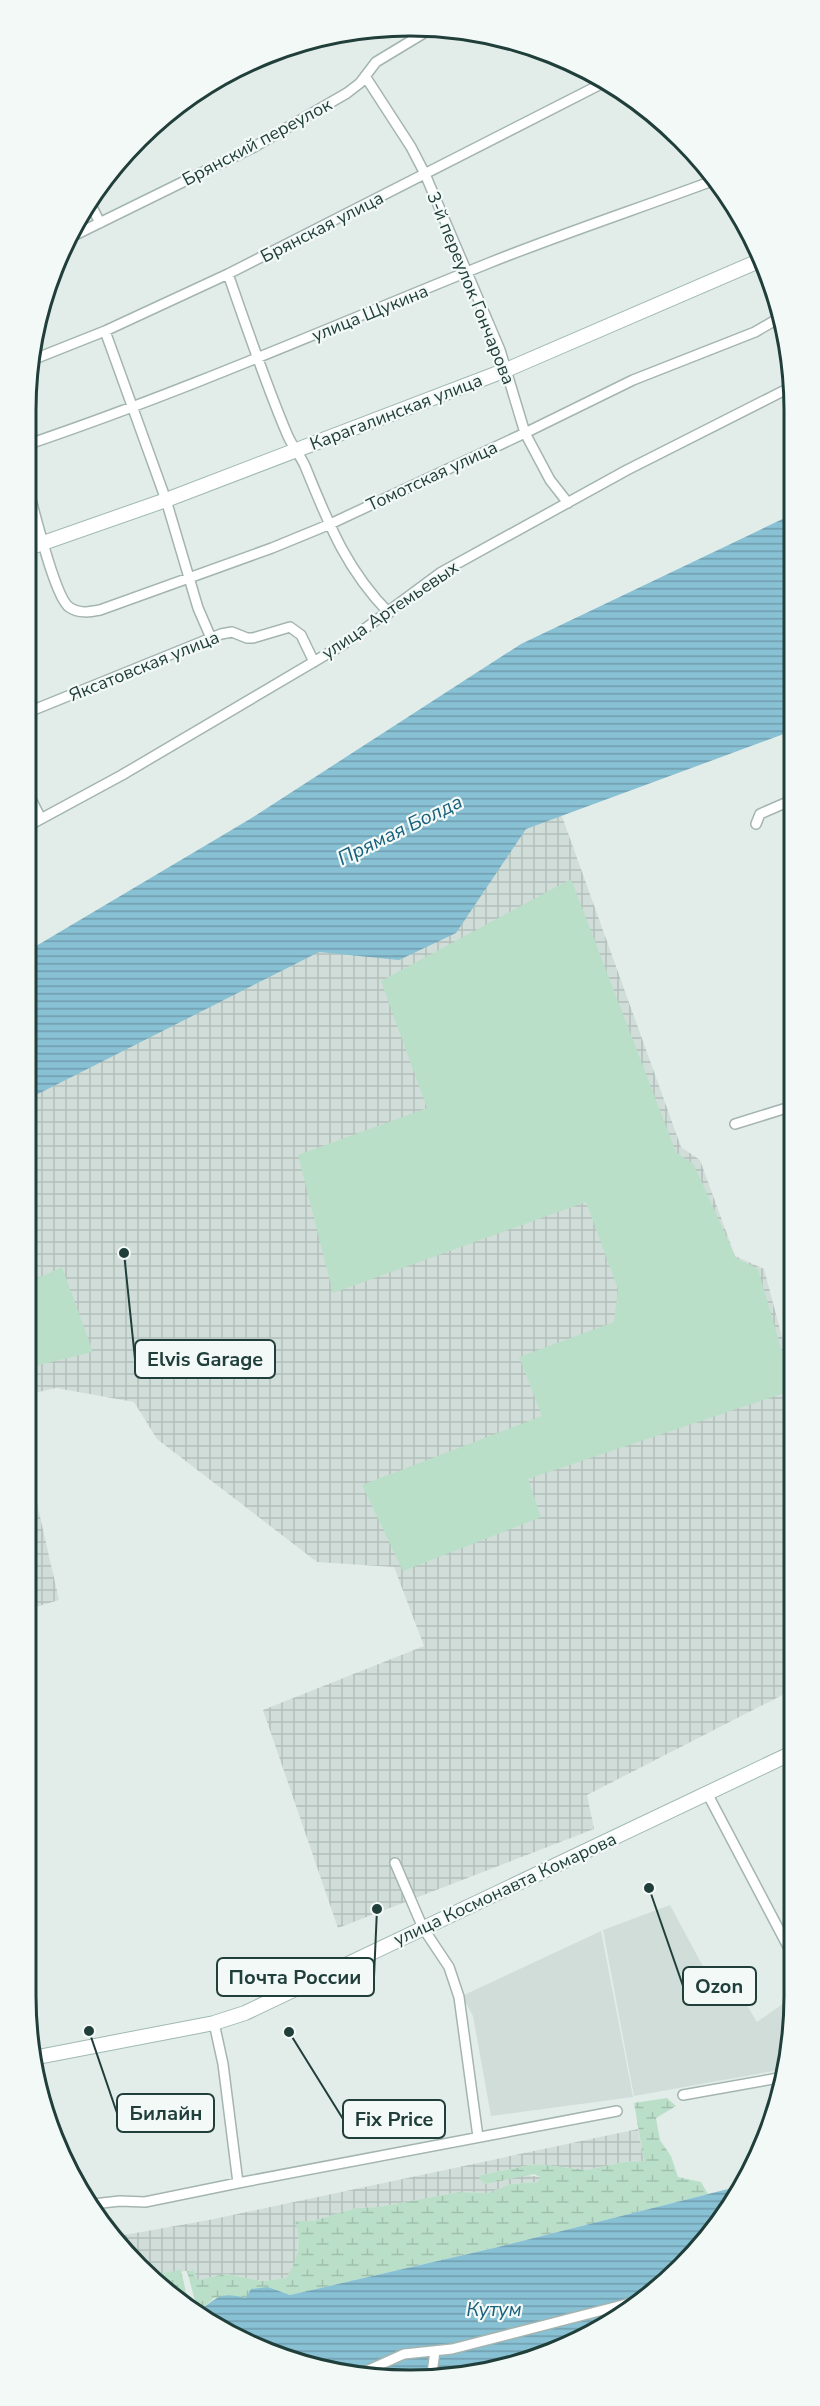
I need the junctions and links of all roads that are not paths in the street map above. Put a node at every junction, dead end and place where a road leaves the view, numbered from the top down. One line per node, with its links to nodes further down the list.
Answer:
1 (418, 36): 2 (street, Брянский переулок)
2 (365, 76): 4 (street, 3-й переулок Гончарова); 7 (street, Брянский переулок)
3 (597, 86): 4 (street, Брянская улица)
4 (425, 174): 10 (street, 3-й переулок Гончарова); 11 (street, Брянская улица)
5 (708, 183): 10 (street, улица Щукина)
6 (94, 210): 7 (street)
7 (100, 223): 8 (street, Брянский переулок)
8 (82, 231)
9 (754, 263): 16 (main road, Карагалинская улица)
10 (467, 272): 15 (street, улица Щукина); 16 (street, 3-й переулок Гончарова)
11 (228, 274): 13 (street, Брянская улица); 15 (street)
12 (773, 321): 19 (street, Томотская улица)
13 (105, 331): 14 (street, Брянская улица); 18 (street)
14 (40, 357)
15 (258, 358): 18 (street, улица Щукина); 21 (street)
16 (506, 370): 19 (street, 3-й переулок Гончарова); 21 (main road, Карагалинская улица)
17 (783, 391): 23 (street, улица Артемьевых)
18 (134, 406): 20 (street, улица Щукина); 22 (street)
19 (525, 433): 23 (street, 3-й переулок Гончарова); 25 (street, Томотская улица)
20 (36, 441)
21 (295, 450): 22 (main road, Карагалинская улица); 25 (street)
22 (166, 500): 26 (main road, Карагалинская улица); 28 (street)
23 (568, 503): 29 (street, улица Артемьевых)
24 (36, 515): 26 (street)
25 (328, 525): 28 (street, Томотская улица); 29 (street)
26 (44, 542): 27 (main road, Карагалинская улица); 28 (street, Томотская улица)
27 (36, 545)
28 (189, 579): 30 (street)
29 (389, 613): 31 (street, улица Артемьевых)
30 (211, 638): 31 (street, Яксатовская улица); 32 (street, Яксатовская улица)
31 (314, 662): 35 (street, улица Артемьевых)
32 (36, 709)
33 (784, 804): 37 (street)
34 (36, 809): 35 (street)
35 (41, 819): 36 (street, улица Артемьевых)
36 (36, 822)
37 (756, 824)
38 (784, 1109): 39 (street)
39 (735, 1124)
40 (784, 1757): 41 (main road, улица Космонавта Комарова)
41 (707, 1793): 43 (main road, улица Космонавта Комарова); 44 (street)
42 (395, 1863): 43 (street)
43 (423, 1928): 45 (main road, улица Космонавта Комарова); 50 (street)
44 (784, 1939)
45 (214, 2023): 46 (main road, улица Космонавта Комарова); 51 (street)
46 (41, 2056)
47 (775, 2079): 48 (street)
48 (683, 2096)
49 (617, 2111): 50 (street)
50 (478, 2137): 51 (street)
51 (238, 2183): 52 (street)
52 (98, 2203)
53 (620, 2306): 54 (street)
54 (435, 2351): 55 (street); 56 (street)
55 (373, 2368)
56 (433, 2369)

